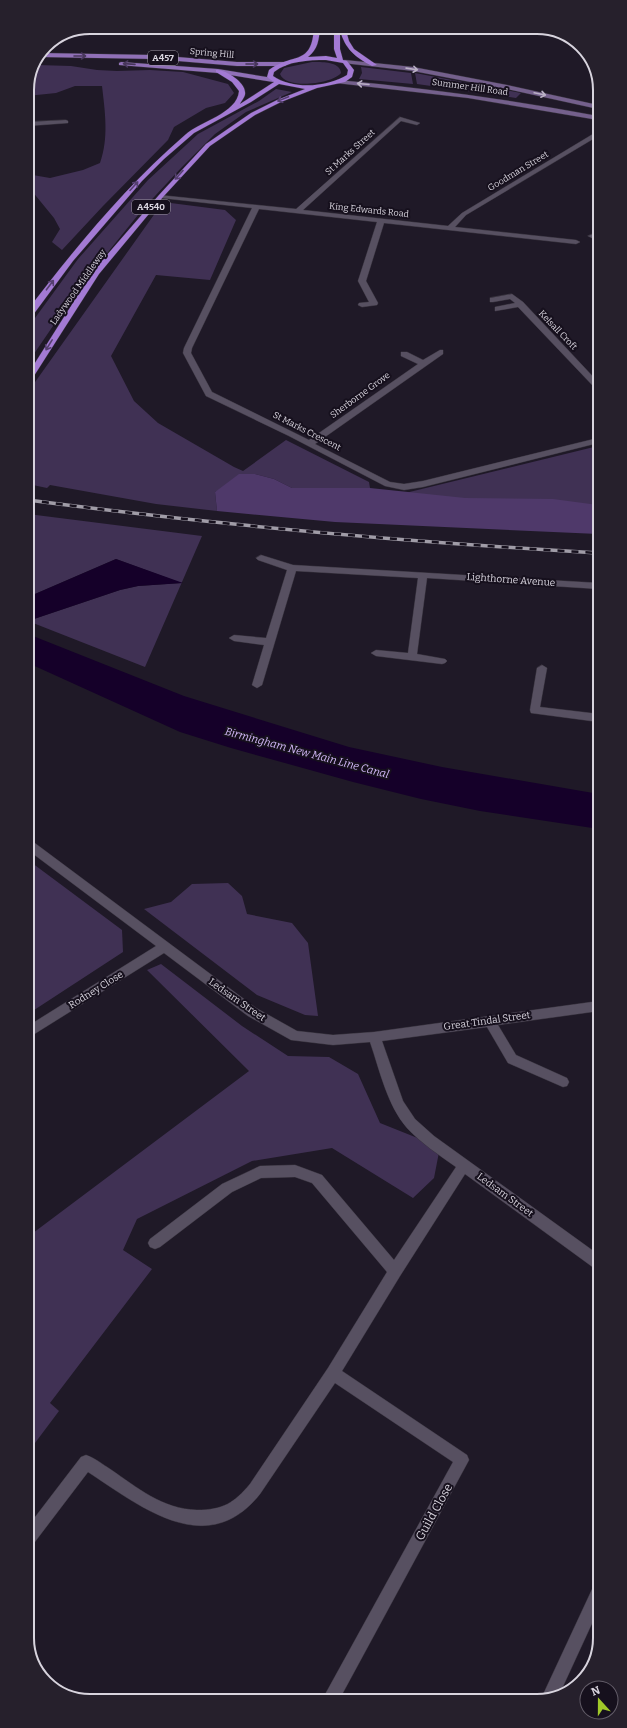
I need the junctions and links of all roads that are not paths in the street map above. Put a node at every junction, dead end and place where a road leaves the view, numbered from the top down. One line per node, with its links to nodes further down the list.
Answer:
1 (316, 34): 6 (highway)
2 (337, 34): 7 (highway)
3 (344, 34): 9 (highway)
4 (46, 55): 8 (main road, Spring Hill / A457, one-way to 8)
5 (42, 61): 10 (main road, Spring Hill / A457, one-way to 5)
6 (298, 61): 7 (highway, Spring Hill); 8 (highway, Spring Hill)
7 (343, 62): 9 (main road, Summer Hill Road); 12 (highway)
8 (285, 64): 11 (highway, Spring Hill)
9 (374, 65): 14 (main road, Summer Hill Road, one-way to 14)
10 (218, 71): 11 (main road, Spring Hill / A457); 15 (highway, A4540)
11 (275, 81): 13 (highway, Spring Hill / A4540); 15 (highway, Ladywood Middleway / A4540)
12 (338, 82): 13 (highway, Spring Hill / A4540); 16 (main road, Summer Hill Road, one-way to 12)
13 (320, 85): 21 (highway, Ladywood Middleway / A4540, one-way to 21)
14 (593, 106)
15 (231, 111): 29 (highway, Ladywood Middleway / A4540, one-way to 15)
16 (593, 117)
17 (66, 122): 19 (street)
18 (417, 123): 23 (street, St Marks Street)
19 (34, 124)
20 (593, 135): 25 (street, Goodman Street)
21 (161, 196): 22 (street, King Edwards Road); 33 (highway, Ladywood Middleway / A4540, one-way to 33)
22 (256, 206): 23 (street, King Edwards Road); 36 (street, St Marks Crescent)
23 (298, 211): 24 (street, King Edwards Road)
24 (381, 221): 25 (street, King Edwards Road); 28 (street)
25 (450, 228): 26 (street, King Edwards Road)
26 (576, 242)
27 (520, 304): 27 (street, Kelsall Croft); 34 (street, Kelsall Croft)
28 (362, 305)
29 (34, 308)
30 (440, 352): 32 (street, Sherborne Grove)
31 (404, 354): 32 (street)
32 (423, 363): 36 (street, Sherborne Grove)
33 (34, 370)
34 (593, 381)
35 (593, 442): 36 (street, St Marks Crescent)
36 (310, 444)
37 (261, 558): 38 (street, Lighthorne Avenue)
38 (292, 568): 39 (street, Lighthorne Avenue); 42 (street)
39 (423, 574): 40 (street, Lighthorne Avenue); 44 (street)
40 (593, 586)
41 (234, 638): 42 (street)
42 (270, 642): 47 (street)
43 (376, 652): 44 (street)
44 (412, 657): 45 (street)
45 (442, 661)
46 (542, 668): 48 (street)
47 (257, 685)
48 (593, 717)
49 (34, 849): 50 (street, Ledsam Street)
50 (164, 947): 53 (street, Rodney Close); 54 (street, Ledsam Street)
51 (593, 1007): 52 (street, Great Tindal Street)
52 (489, 1020): 54 (street, Great Tindal Street); 55 (street)
53 (34, 1029)
54 (374, 1037): 56 (street, Ledsam Street)
55 (563, 1082)
56 (464, 1165): 58 (street, Ledsam Street); 59 (street)
57 (155, 1243): 59 (street)
58 (593, 1258)
59 (395, 1271): 60 (street)
60 (333, 1373): 61 (street); 64 (street, Guild Close)
61 (34, 1531)
62 (593, 1603): 63 (street)
63 (552, 1692)
64 (333, 1694)

